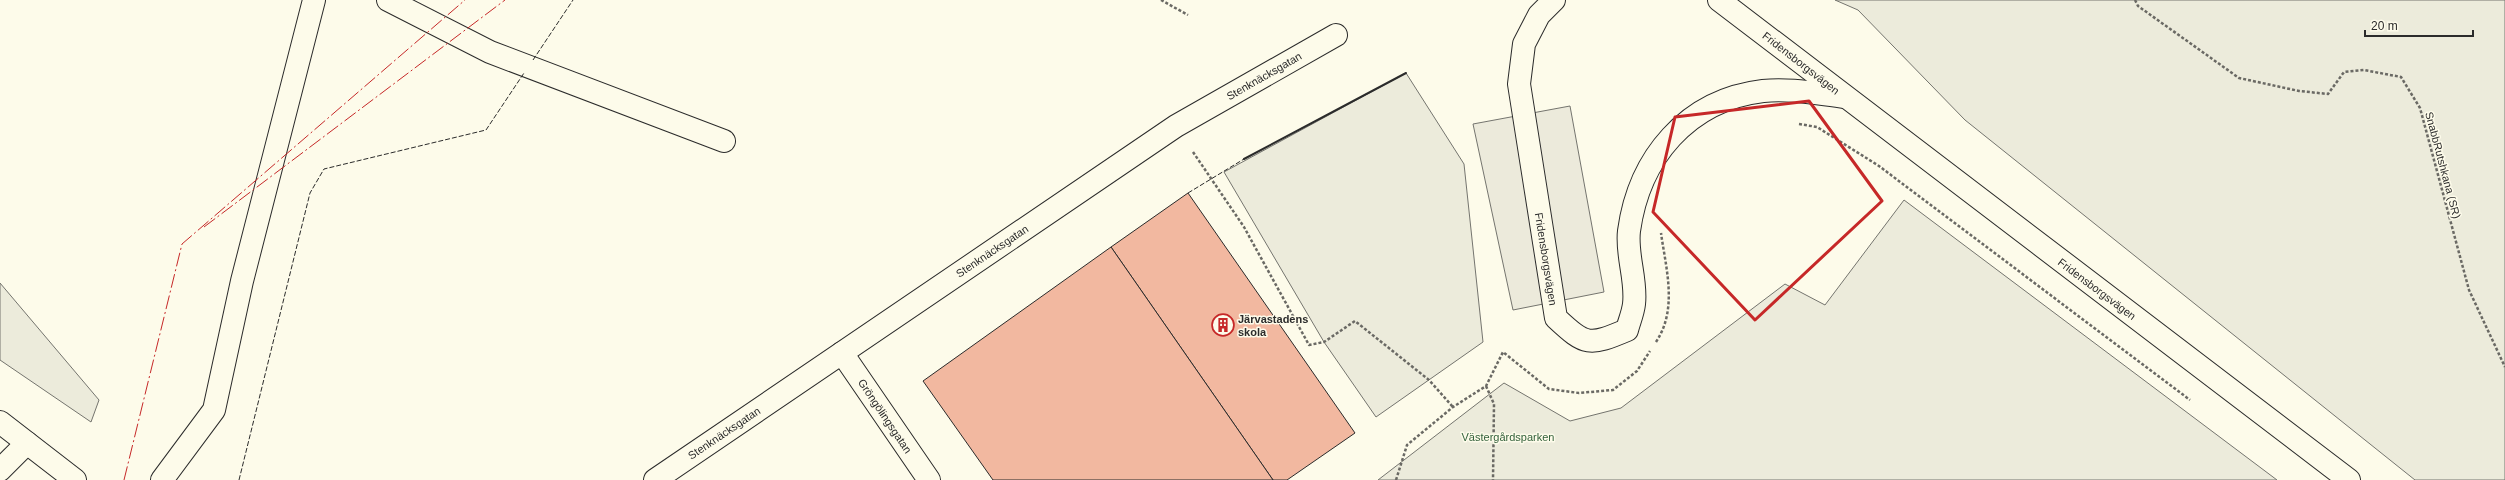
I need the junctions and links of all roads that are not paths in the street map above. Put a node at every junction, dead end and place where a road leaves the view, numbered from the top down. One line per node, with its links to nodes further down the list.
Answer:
1 (314, 0): 14 (street)
2 (384, 0): 3 (street)
3 (388, 0): 8 (street)
4 (1554, 0): 7 (street, Fridensborgsvägen)
5 (1719, 0): 7 (street, Fridensborgsvägen)
6 (1336, 35): 9 (street, Stenknäcksgatan)
7 (1845, 97): 17 (street, Fridensborgsvägen)
8 (724, 141)
9 (842, 353): 15 (street, Stenknäcksgatan); 16 (street, Gröngölingsgatan)
10 (0, 422): 11 (street)
11 (27, 443): 12 (street); 13 (street)
12 (0, 470)
13 (75, 480)
14 (162, 480)
15 (655, 480)
16 (929, 480)
17 (2350, 480)

